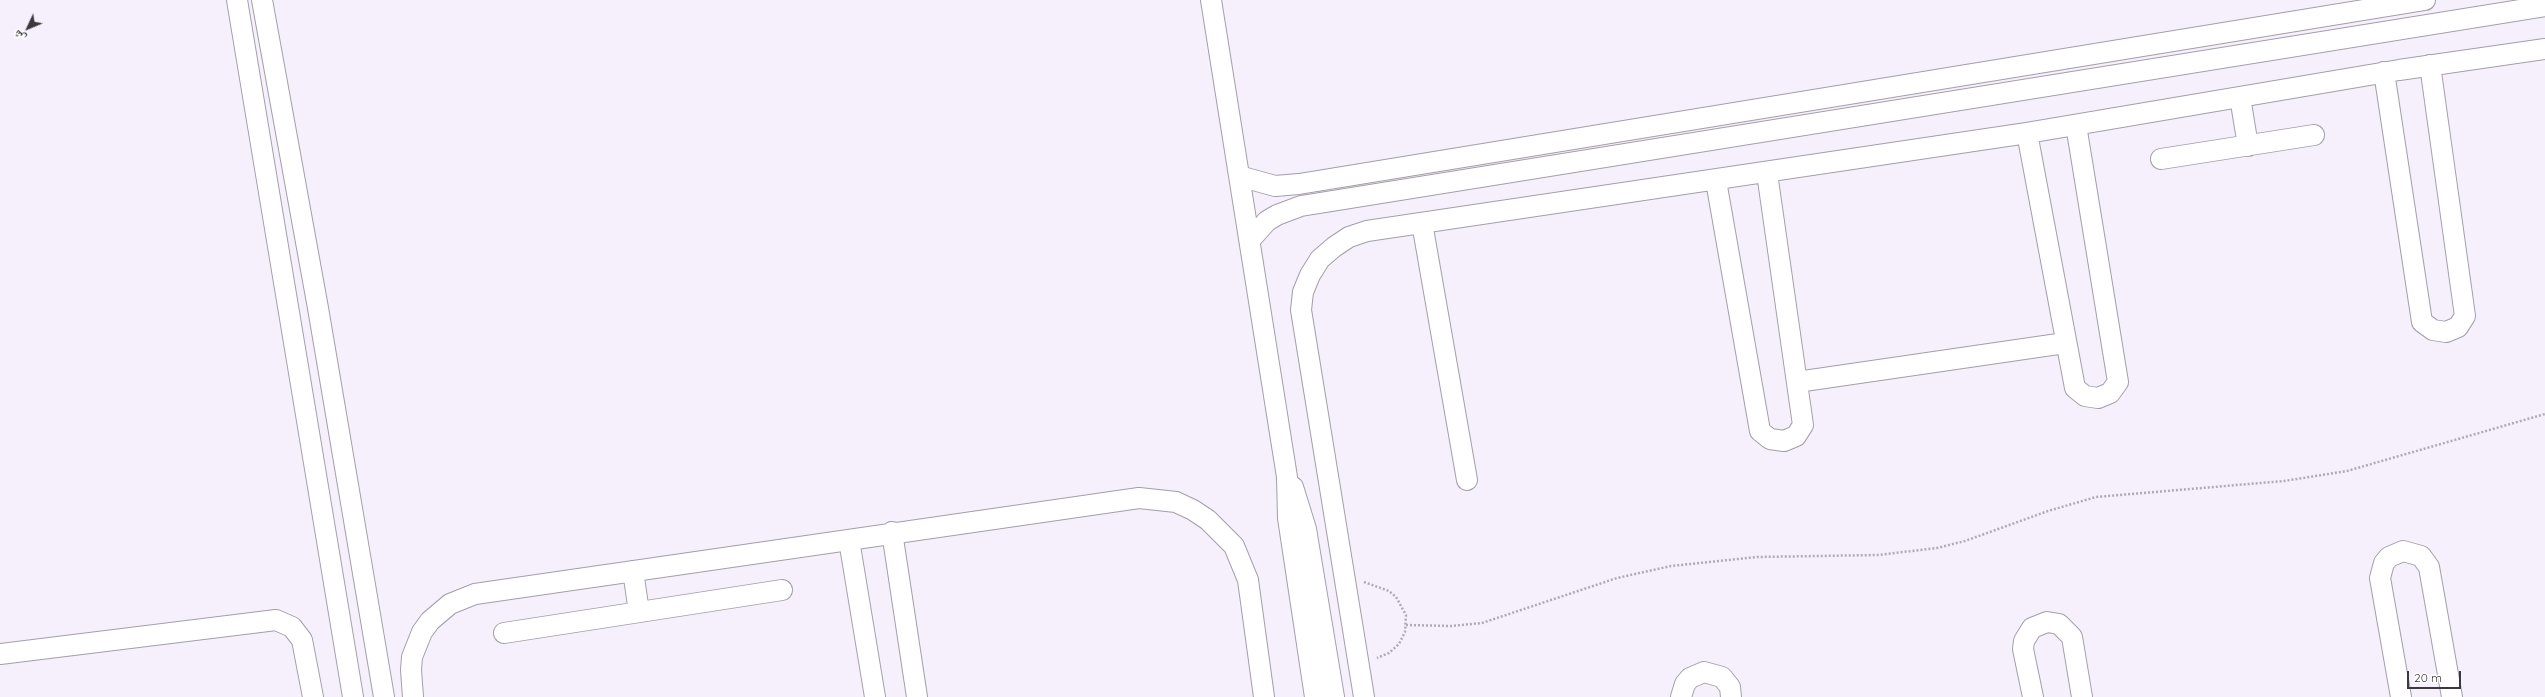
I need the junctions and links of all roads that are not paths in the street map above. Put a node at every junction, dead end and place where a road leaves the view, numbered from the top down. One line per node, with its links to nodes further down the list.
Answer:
1 (237, 0): 33 (street)
2 (262, 0): 34 (street)
3 (1211, 0): 17 (street)
4 (2425, 0): 17 (street)
5 (2545, 6): 6 (street)
6 (2473, 8): 20 (street)
7 (2545, 48): 8 (street)
8 (2430, 65): 9 (street); 9 (street)
9 (2384, 72): 10 (street)
10 (2240, 97): 11 (street); 14 (street)
11 (2076, 125): 12 (street); 21 (street)
12 (2027, 133): 16 (street); 21 (street)
13 (2314, 135): 14 (street)
14 (2248, 146): 15 (street)
15 (2161, 159)
16 (1767, 173): 18 (street); 22 (street)
17 (1239, 176): 20 (street)
18 (1716, 181): 19 (street); 22 (street)
19 (1422, 223): 24 (street); 41 (street)
20 (1250, 240): 23 (street)
21 (2065, 343): 22 (street)
22 (1797, 382)
23 (1287, 477): 39 (street); 40 (street)
24 (1467, 480)
25 (892, 532): 26 (street); 37 (street); 38 (street)
26 (849, 540): 27 (street); 36 (street)
27 (633, 571): 29 (street); 35 (street)
28 (782, 590): 29 (street)
29 (639, 612): 30 (street)
30 (504, 633)
31 (0, 654): 32 (street)
32 (313, 697)
33 (353, 697)
34 (384, 697)
35 (413, 697)
36 (875, 697)
37 (917, 697)
38 (1264, 697)
39 (1315, 697)
40 (1334, 697)
41 (1364, 697)
42 (1681, 697): 43 (street)
43 (1731, 697)
44 (2033, 697): 45 (street)
45 (2082, 697)
46 (2401, 697): 47 (street)
47 (2452, 697)

